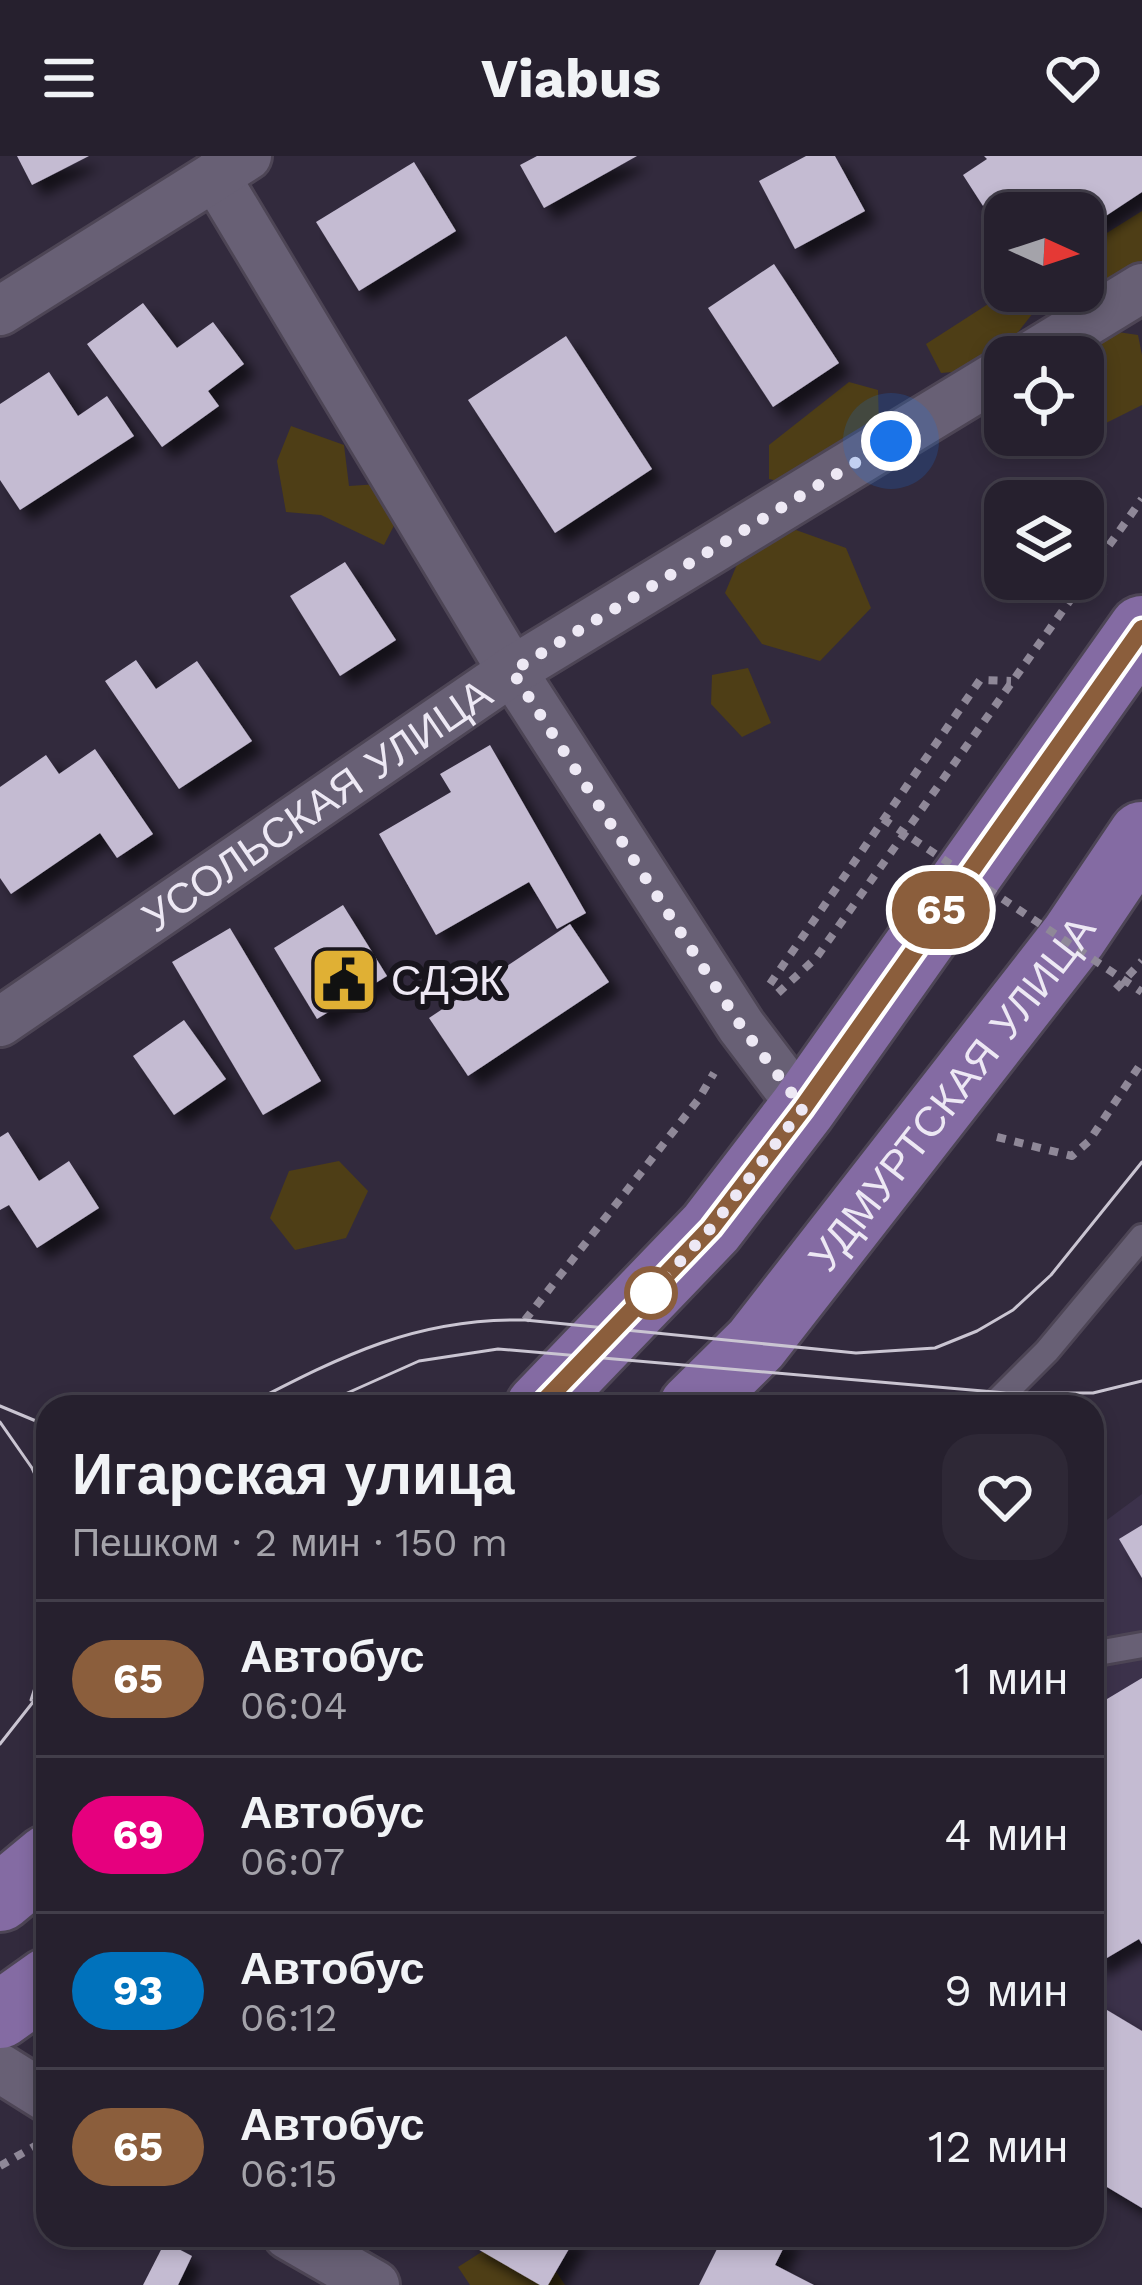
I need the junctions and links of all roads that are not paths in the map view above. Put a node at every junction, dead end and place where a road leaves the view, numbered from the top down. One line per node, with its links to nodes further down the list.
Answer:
1 (231, 166): 3 (street); 7 (street)
2 (1142, 288): 4 (street)
3 (0, 311)
4 (1063, 336)
5 (984, 384): 7 (street, УСОЛЬСКАЯ УЛИЦА)
6 (1142, 629): 10 (main road)
7 (512, 671): 9 (street, УСОЛЬСКАЯ УЛИЦА); 10 (street)
8 (1142, 835): 13 (main road, УДМУРТСКАЯ УЛИЦА)
9 (0, 1022)
10 (803, 1108): 12 (main road)
11 (1142, 1237): 14 (lane)
12 (551, 1395)
13 (704, 1395)
14 (1003, 1395)
15 (1142, 1646): 16 (lane)
16 (1104, 1652)
17 (36, 1868): 18 (main road)
18 (0, 1898)
19 (36, 1989): 20 (main road)
20 (0, 2014)
21 (0, 2068): 22 (street)
22 (36, 2090)
23 (309, 2247): 24 (street)
24 (375, 2285)

